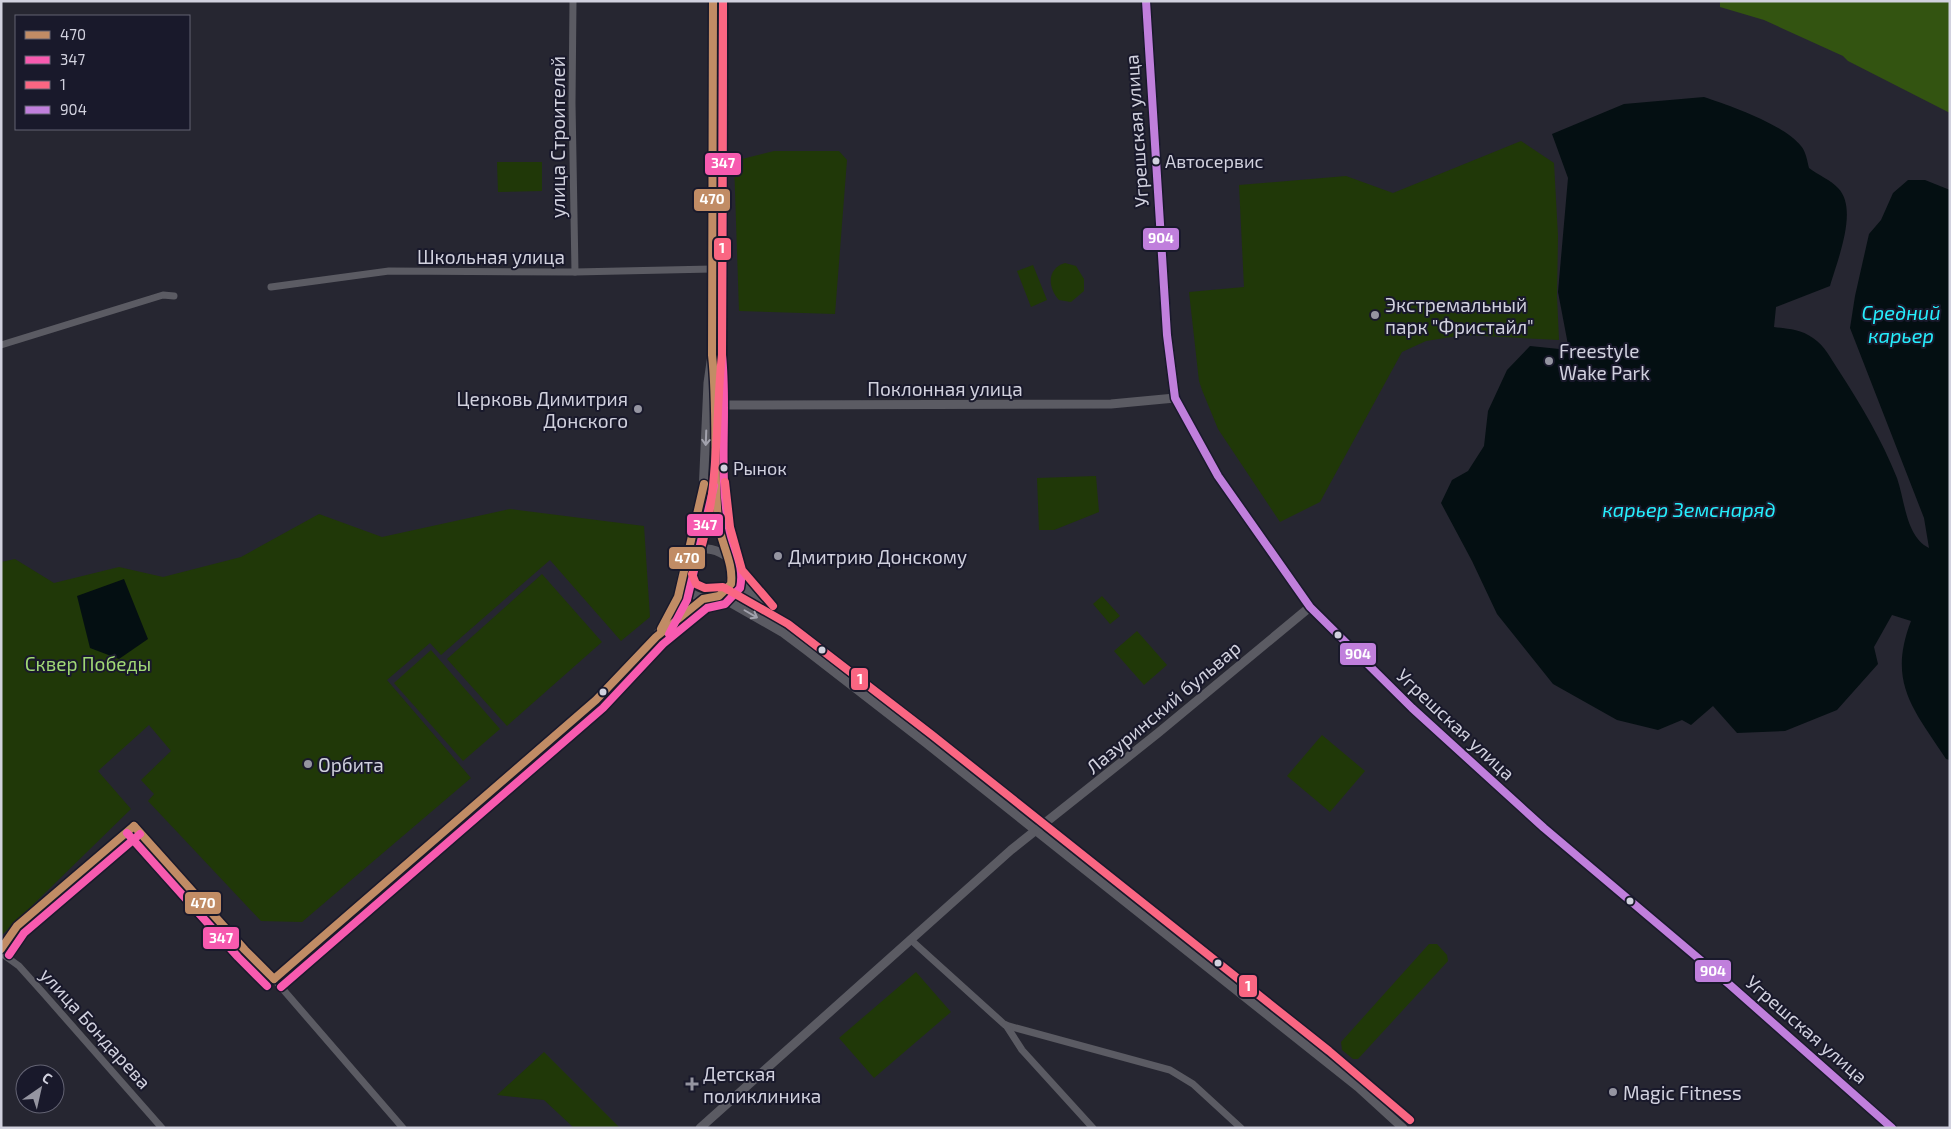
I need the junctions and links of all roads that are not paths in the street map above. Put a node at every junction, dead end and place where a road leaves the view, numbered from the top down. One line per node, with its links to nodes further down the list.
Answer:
1 (573, 1): 5 (street, улица Строителей)
2 (713, 1): 4 (street)
3 (1146, 1): 10 (main road, Угрешская улица)
4 (712, 269): 5 (street, Школьная улица); 9 (street)
5 (575, 272): 6 (street, Школьная улица)
6 (271, 287)
7 (174, 296): 8 (street)
8 (1, 345)
9 (712, 355): 11 (street); 13 (street, one-way to 13)
10 (1175, 398): 11 (street, Поклонная улица); 18 (main road, Угрешская улица)
11 (716, 404): 12 (street)
12 (726, 556): 13 (street); 15 (street)
13 (688, 558): 14 (street)
14 (682, 572): 17 (street); 20 (street)
15 (733, 574): 16 (street); 19 (street)
16 (720, 596): 17 (street); 19 (street, one-way to 19)
17 (703, 599): 20 (street)
18 (1310, 607): 21 (street, Лазуринский бульвар); 33 (main road, Угрешская улица)
19 (782, 632): 21 (street)
20 (656, 637): 25 (street)
21 (1036, 831): 22 (street, Лазуринский бульвар); 32 (street)
22 (911, 940): 26 (street); 29 (street, Лазуринский бульвар)
23 (1, 949): 25 (street)
24 (1, 954): 27 (street, улица Бондарева)
25 (274, 979): 28 (street)
26 (1005, 1025): 30 (street); 31 (street)
27 (162, 1128)
28 (403, 1128)
29 (700, 1128)
30 (1093, 1128)
31 (1241, 1128)
32 (1403, 1128)
33 (1892, 1128)

